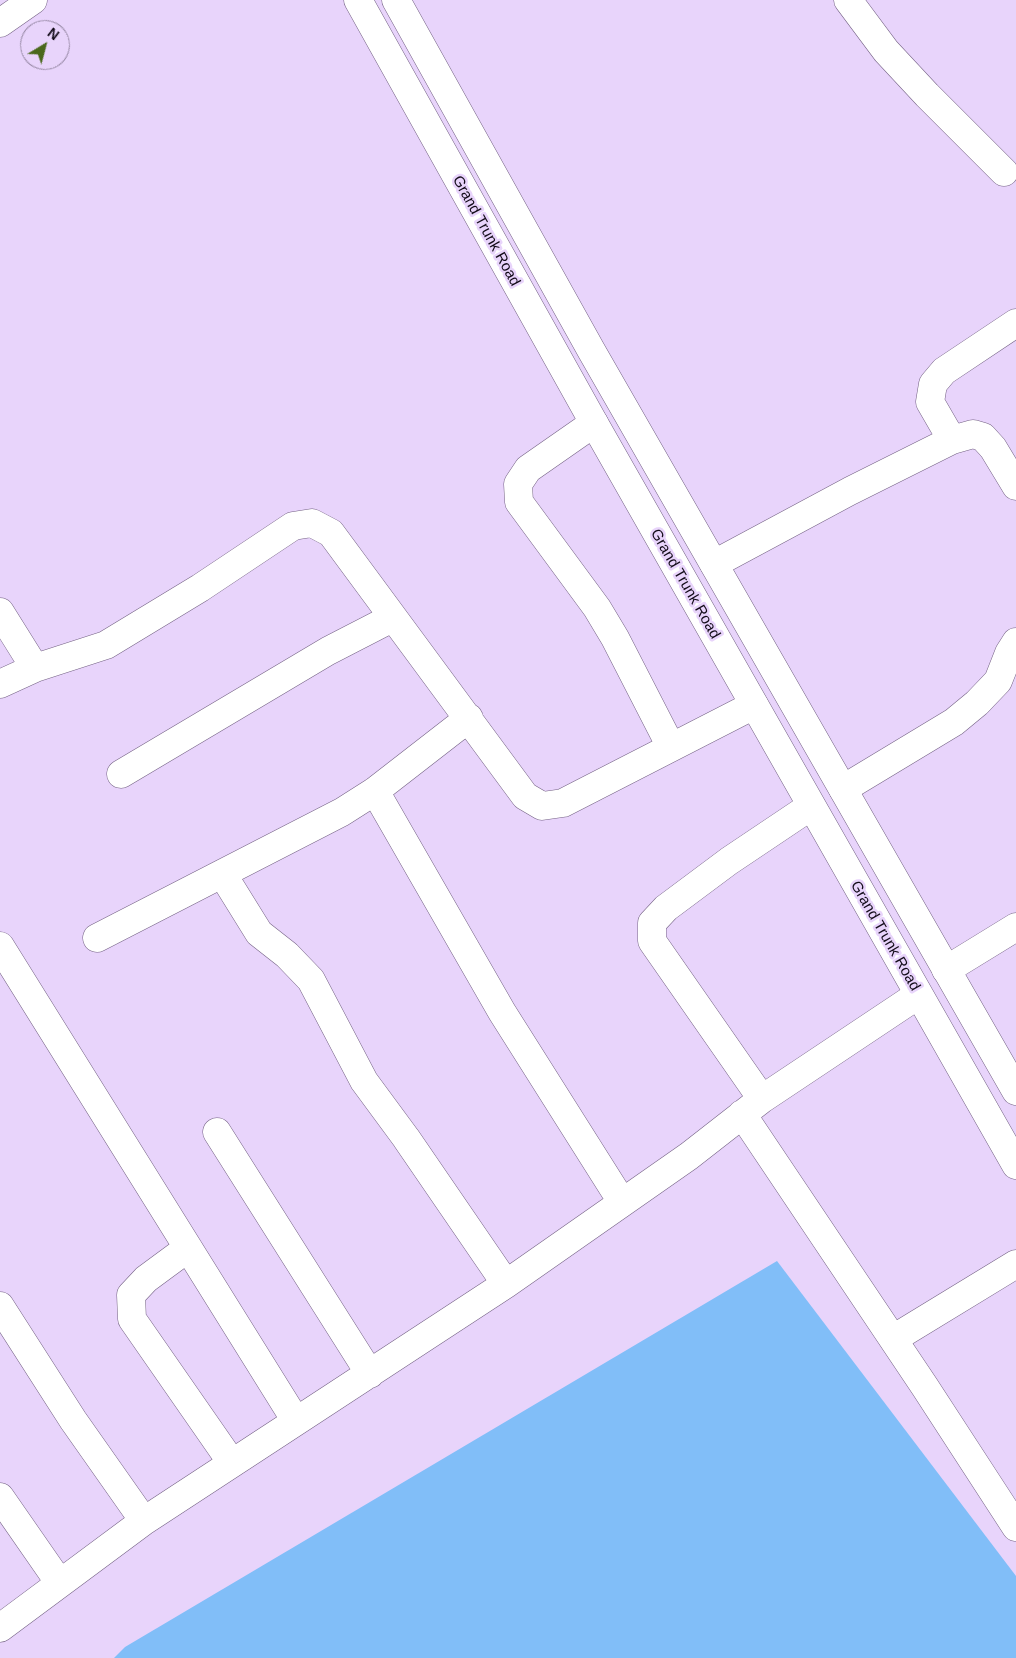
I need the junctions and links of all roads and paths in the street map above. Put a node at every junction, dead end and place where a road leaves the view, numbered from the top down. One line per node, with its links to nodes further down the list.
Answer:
1 (33, 0): 5 (street)
2 (358, 0): 8 (street, Grand Trunk Road)
3 (396, 0): 11 (street)
4 (848, 0): 6 (street)
5 (0, 24)
6 (1004, 172)
7 (1016, 323): 9 (street)
8 (594, 423): 17 (street, Grand Trunk Road); 19 (street)
9 (952, 440): 10 (street); 11 (street)
10 (1016, 486)
11 (714, 564): 21 (street)
12 (0, 612): 15 (street)
13 (392, 618): 15 (street); 18 (street); 20 (street)
14 (1016, 642): 21 (street)
15 (35, 668): 16 (street)
16 (0, 684)
17 (754, 705): 19 (street); 23 (street, Grand Trunk Road)
18 (469, 718): 19 (street); 22 (street)
19 (671, 747)
20 (121, 774)
21 (843, 789): 24 (street)
22 (375, 791): 25 (street); 36 (street)
23 (811, 806): 26 (street, Grand Trunk Road); 33 (street)
24 (890, 872): 26 (street); 30 (street)
25 (223, 875): 28 (street); 39 (street)
26 (858, 889): 31 (street, Grand Trunk Road)
27 (1016, 927): 30 (street)
28 (97, 938)
29 (0, 946): 37 (street)
30 (946, 970): 32 (street)
31 (918, 995): 33 (street); 35 (street, Grand Trunk Road)
32 (1016, 1091)
33 (752, 1107): 36 (street); 41 (street)
34 (217, 1132): 42 (street)
35 (1016, 1165)
36 (622, 1202): 39 (street)
37 (188, 1248): 43 (street); 44 (street)
38 (1016, 1264): 41 (street)
39 (506, 1284): 42 (street)
40 (0, 1306): 46 (street)
41 (893, 1339): 47 (street)
42 (370, 1374): 43 (street)
43 (296, 1421): 44 (street)
44 (232, 1463): 46 (street)
45 (0, 1497): 48 (street)
46 (144, 1520): 48 (street)
47 (1016, 1527)
48 (59, 1582): 49 (street)
49 (0, 1628)

